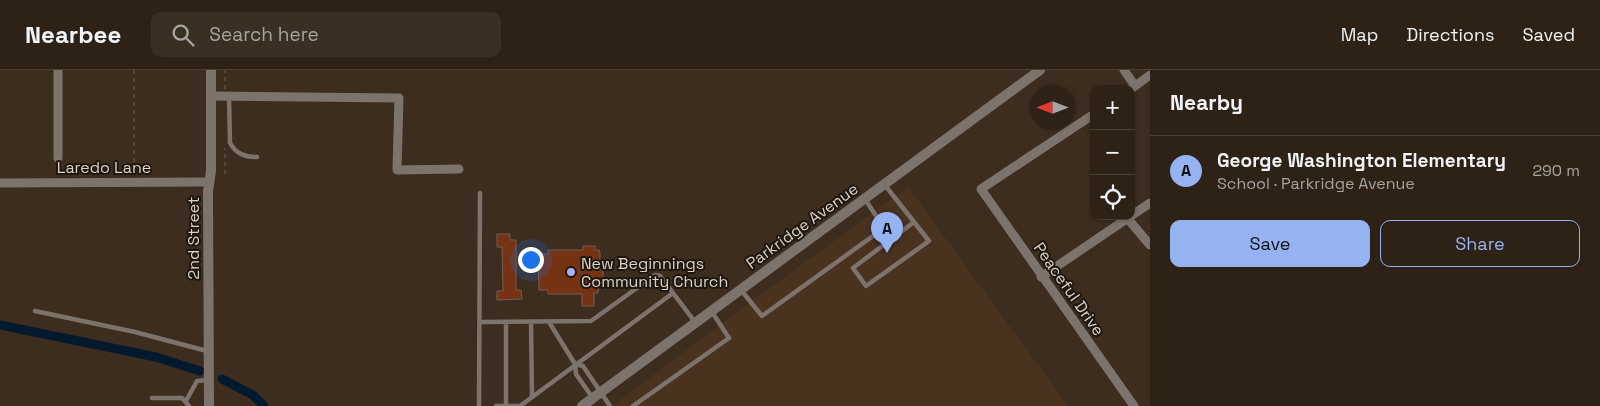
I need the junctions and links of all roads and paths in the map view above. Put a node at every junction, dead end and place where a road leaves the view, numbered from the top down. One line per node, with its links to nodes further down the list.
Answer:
1 (58, 70): 13 (street)
2 (134, 70): 15 (path)
3 (211, 70): 9 (street, 2nd Street)
4 (1040, 70): 18 (street, Parkridge Avenue)
5 (1124, 70): 7 (street)
6 (1150, 76): 8 (street)
7 (1132, 85)
8 (1135, 87)
9 (211, 96): 10 (street); 16 (street, 2nd Street)
10 (229, 96): 12 (lane); 14 (street)
11 (1090, 117): 27 (street, Peaceful Drive)
12 (257, 157)
13 (58, 158)
14 (458, 169)
15 (129, 176)
16 (209, 182): 17 (street, Laredo Lane); 37 (street, 2nd Street)
17 (0, 183)
18 (884, 184): 20 (street, Parkridge Avenue); 25 (lane)
19 (480, 193): 32 (lane)
20 (865, 199): 28 (street, Parkridge Avenue); 28 (lane)
21 (1150, 203): 22 (street)
22 (1135, 214)
23 (1126, 220): 27 (street)
24 (1129, 220): 26 (street)
25 (914, 222): 25 (lane)
26 (1150, 245)
27 (1041, 277): 51 (street, Peaceful Drive)
28 (741, 290): 31 (street, Parkridge Avenue)
29 (672, 293): 35 (lane); 36 (lane); 38 (lane)
30 (36, 311): 37 (lane)
31 (712, 311): 36 (street, Parkridge Avenue); 50 (lane)
32 (480, 322): 33 (lane); 45 (lane)
33 (506, 322): 34 (lane); 47 (lane)
34 (531, 322): 35 (lane); 41 (lane)
35 (549, 322): 38 (lane)
36 (696, 323): 40 (street, Parkridge Avenue)
37 (209, 352): 39 (street, 2nd Street)
38 (575, 364): 40 (lane); 40 (lane); 41 (lane)
39 (209, 383): 43 (lane); 44 (street, 2nd Street)
40 (597, 394): 48 (street, Parkridge Avenue); 49 (lane)
41 (532, 397): 47 (lane)
42 (152, 398): 43 (lane)
43 (188, 403)
44 (209, 406)
45 (480, 406)
46 (496, 406): 47 (lane)
47 (506, 406)
48 (582, 406)
49 (610, 406)
50 (632, 406)
51 (1134, 406)

